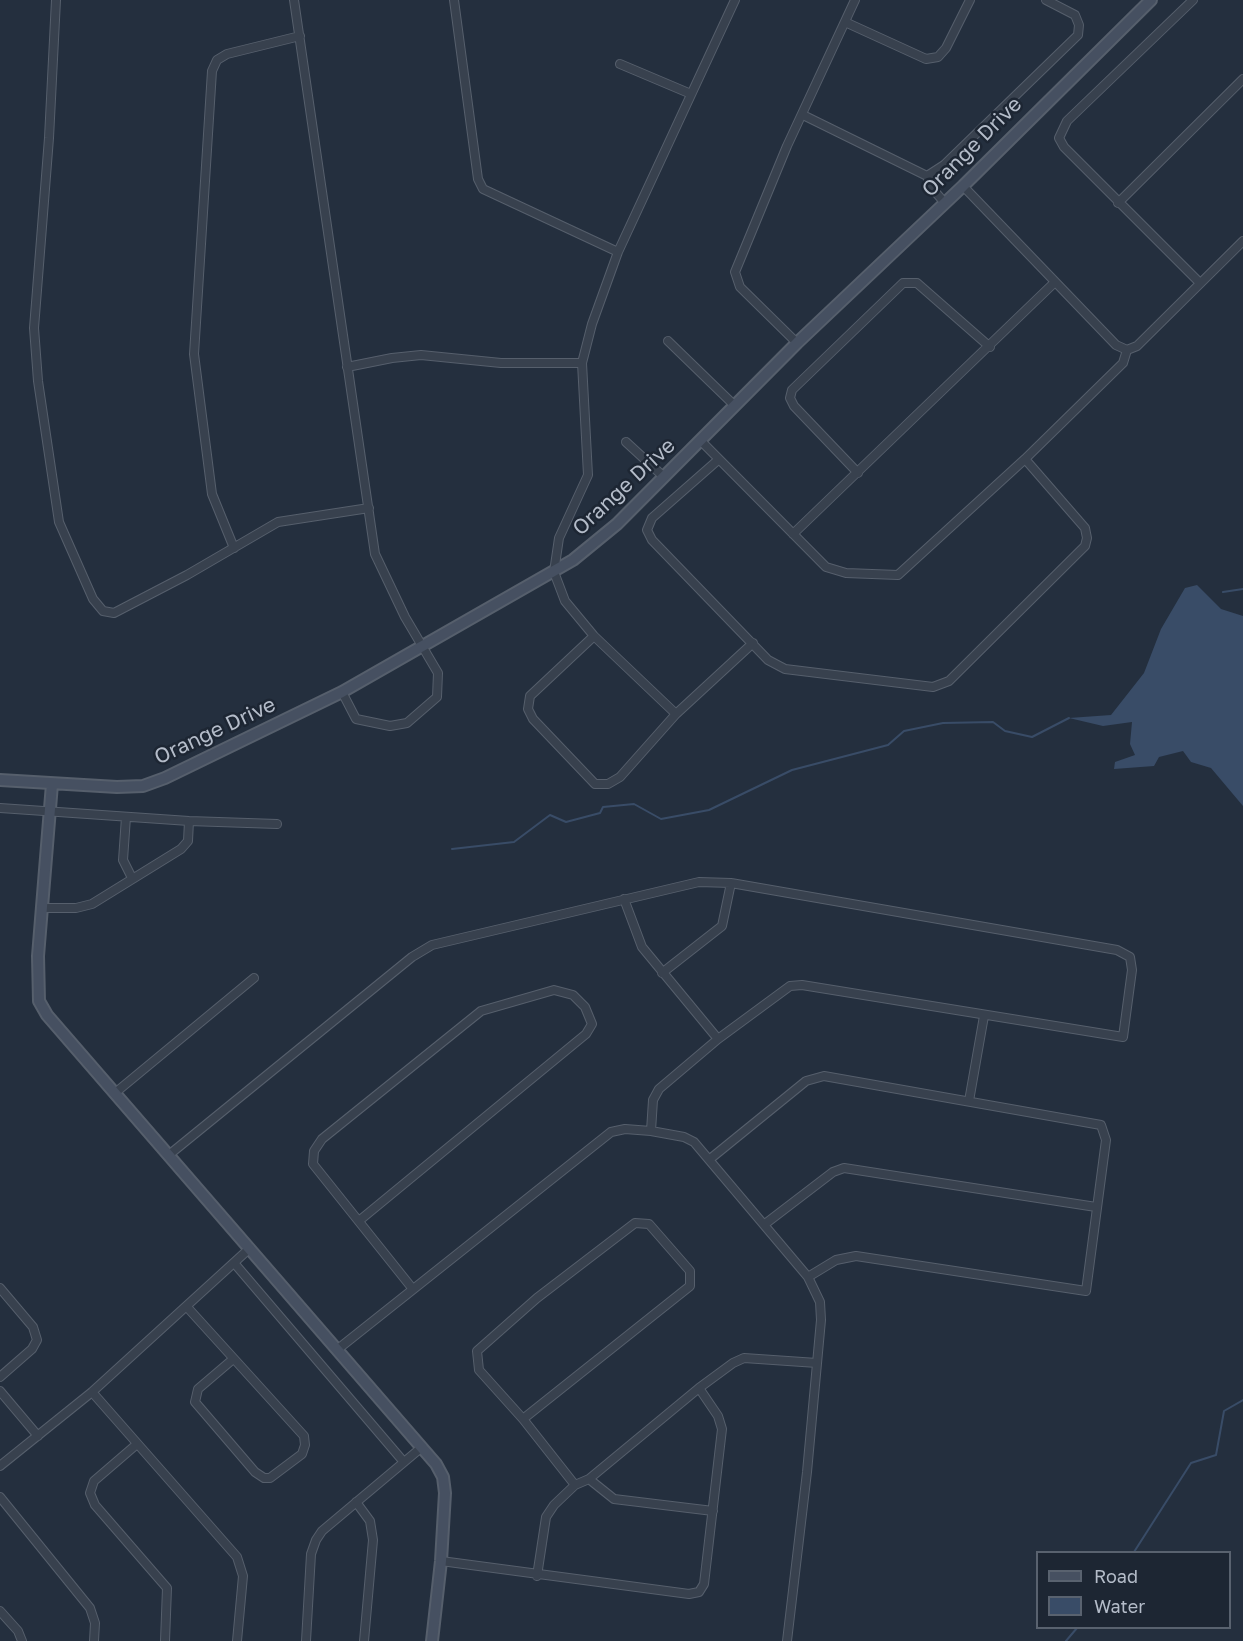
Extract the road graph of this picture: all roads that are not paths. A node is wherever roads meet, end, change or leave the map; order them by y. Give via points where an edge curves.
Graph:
1 (56, 0) edge
2 (294, 0) edge
3 (454, 0) edge
4 (735, 0) edge
5 (855, 0) edge
6 (970, 0) edge
7 (1046, 0) edge
8 (1151, 0) edge
9 (1193, 0) edge
10 (845, 22) junction
11 (300, 36) junction
12 (620, 64) dead end
13 (1243, 79) edge
14 (691, 94) junction
15 (803, 115) junction
16 (927, 176) junction
17 (963, 186) junction
18 (944, 202) junction
19 (1118, 204) junction
20 (1243, 241) edge
21 (618, 252) junction
22 (1055, 282) junction
23 (1200, 283) junction
24 (668, 341) dead end
25 (796, 343) junction
26 (990, 347) junction
27 (1126, 350) junction
28 (582, 363) junction
29 (347, 367) junction
30 (734, 405) junction
31 (701, 441) junction
32 (626, 442) dead end
33 (1026, 459) junction
34 (718, 460) junction
35 (858, 473) junction
36 (664, 477) junction
37 (369, 508) junction
38 (793, 534) junction
39 (234, 548) junction
40 (554, 572) junction
41 (594, 636) junction
42 (753, 643) junction
43 (423, 645) junction
44 (342, 692) junction
45 (676, 714) junction
46 (0, 780) edge
47 (52, 784) junction
48 (0, 808) edge
49 (50, 811) junction
50 (126, 817) junction
51 (189, 821) junction
52 (277, 824) dead end
53 (132, 878) junction
54 (731, 883) junction
55 (624, 899) junction
56 (41, 908) junction
57 (662, 973) junction
58 (254, 978) dead end
59 (984, 1016) junction
60 (718, 1039) junction
61 (115, 1093) junction
62 (969, 1101) junction
63 (651, 1131) junction
64 (170, 1154) junction
65 (710, 1159) junction
66 (1096, 1207) junction
67 (360, 1220) junction
68 (765, 1224) junction
69 (250, 1248) junction
70 (235, 1264) junction
71 (808, 1277) junction
72 (0, 1288) edge
73 (412, 1288) junction
74 (187, 1307) junction
75 (338, 1349) junction
76 (232, 1360) junction
77 (817, 1363) junction
78 (0, 1377) edge
79 (699, 1388) junction
80 (0, 1391) edge
81 (92, 1392) junction
82 (523, 1419) junction
83 (38, 1436) junction
84 (136, 1444) junction
85 (422, 1447) junction
86 (403, 1461) junction
87 (0, 1466) edge
88 (589, 1479) junction
89 (575, 1485) junction
90 (0, 1497) edge
91 (356, 1502) junction
92 (713, 1511) junction
93 (441, 1561) junction
94 (537, 1576) junction
95 (0, 1611) edge
96 (22, 1641) edge
97 (94, 1641) edge
98 (165, 1641) edge
99 (237, 1641) edge
100 (306, 1641) edge
101 (364, 1641) edge
102 (432, 1641) edge
103 (787, 1641) edge

1 - 39 street via 34,328 59,522 93,599 103,611 114,613
2 - 11 street
3 - 21 street via 478,179 483,189
4 - 14 street
5 - 10 street
6 - 10 street via 938,57 926,59
7 - 16 street via 1076,15 1078,35 944,165
8 - 17 street, Orange Drive
9 - 19 street via 1067,121 1059,138
10 - 15 street
11 - 29 street
11 - 39 street via 227,54 217,60 212,71 194,354 212,494
12 - 14 street
13 - 19 street
14 - 21 street
15 - 16 street
15 - 25 street via 735,272 740,287
16 - 18 street
17 - 18 street, Orange Drive
17 - 22 street
18 - 25 street, Orange Drive
19 - 23 street
20 - 23 street
21 - 28 street
22 - 26 street
22 - 27 street via 1116,345
23 - 27 street via 1137,346
24 - 30 street
25 - 30 street, Orange Drive
26 - 35 street
26 - 35 street via 917,283 903,283 792,390 790,398
27 - 33 street via 1123,363
28 - 29 street via 501,363 421,355
28 - 40 street via 589,466 584,486 559,538
29 - 37 street
30 - 31 street, Orange Drive
31 - 34 street
31 - 36 street, Orange Drive
32 - 36 street
33 - 38 street via 898,575 846,573 826,567
33 - 42 street via 1085,528 1087,538 1084,546 949,681 933,687 785,669 768,660
34 - 38 street
34 - 42 street via 652,518 647,530 652,540
35 - 38 street
36 - 40 street, Orange Drive via 602,538
37 - 39 street via 285,520
37 - 43 street via 375,554 382,572
40 - 41 street via 565,602
40 - 43 street, Orange Drive
41 - 45 street
41 - 45 street via 530,696 528,709 595,784 608,784 620,777
42 - 45 street
43 - 44 street, Orange Drive
43 - 44 street via 438,673 437,697 407,723 390,726 356,719
44 - 47 street, Orange Drive via 143,786
46 - 47 street, Orange Drive
47 - 49 street
48 - 49 street
49 - 50 street
49 - 56 street
50 - 51 street
50 - 53 street via 123,860
51 - 52 street
51 - 53 street via 188,841 181,849
53 - 56 street via 87,906
54 - 55 street via 699,882
54 - 57 street via 722,926
54 - 59 street via 1118,950 1130,957 1132,970 1123,1037
55 - 57 street via 640,943
55 - 64 street via 462,936 421,951
56 - 61 street via 39,1001
57 - 60 street
58 - 61 street
59 - 60 street via 795,985 778,993
59 - 62 street
60 - 63 street via 655,1094
61 - 64 street
62 - 65 street via 824,1076 806,1081
62 - 66 street via 1101,1125 1106,1140
63 - 65 street via 689,1139
63 - 73 street via 625,1129 605,1135
64 - 69 street
65 - 68 street
66 - 68 street via 844,1168
66 - 71 street via 1086,1291 856,1256 836,1260
67 - 67 street via 313,1164 314,1151 322,1139 481,1011 554,990 573,995 585,1007 592,1024 586,1034
67 - 73 street
68 - 71 street
69 - 70 street
69 - 75 street
70 - 74 street
70 - 86 street
71 - 77 street via 821,1310
72 - 78 street via 33,1327 37,1340
73 - 75 street
74 - 76 street
74 - 81 street
75 - 85 street
76 - 76 street via 304,1436 302,1454 270,1478 255,1472 195,1402 198,1389
77 - 79 street via 744,1358
77 - 103 street
79 - 88 street
79 - 92 street via 722,1429
80 - 83 street
81 - 83 street
81 - 84 street
82 - 82 street via 479,1370 477,1351 537,1298 635,1223 649,1224 690,1271 690,1286
82 - 89 street
83 - 87 street
84 - 98 street via 94,1480 90,1492 95,1505 166,1588
84 - 99 street via 237,1557 243,1575
85 - 86 street
85 - 93 street via 436,1464 445,1485
86 - 91 street
88 - 89 street
88 - 92 street via 609,1497 619,1500
89 - 94 street via 549,1511
90 - 97 street via 90,1608 95,1623
91 - 100 street via 322,1531 313,1547
91 - 101 street via 370,1521 373,1540
92 - 94 street via 704,1584 695,1594
93 - 94 street
93 - 102 street
95 - 96 street

